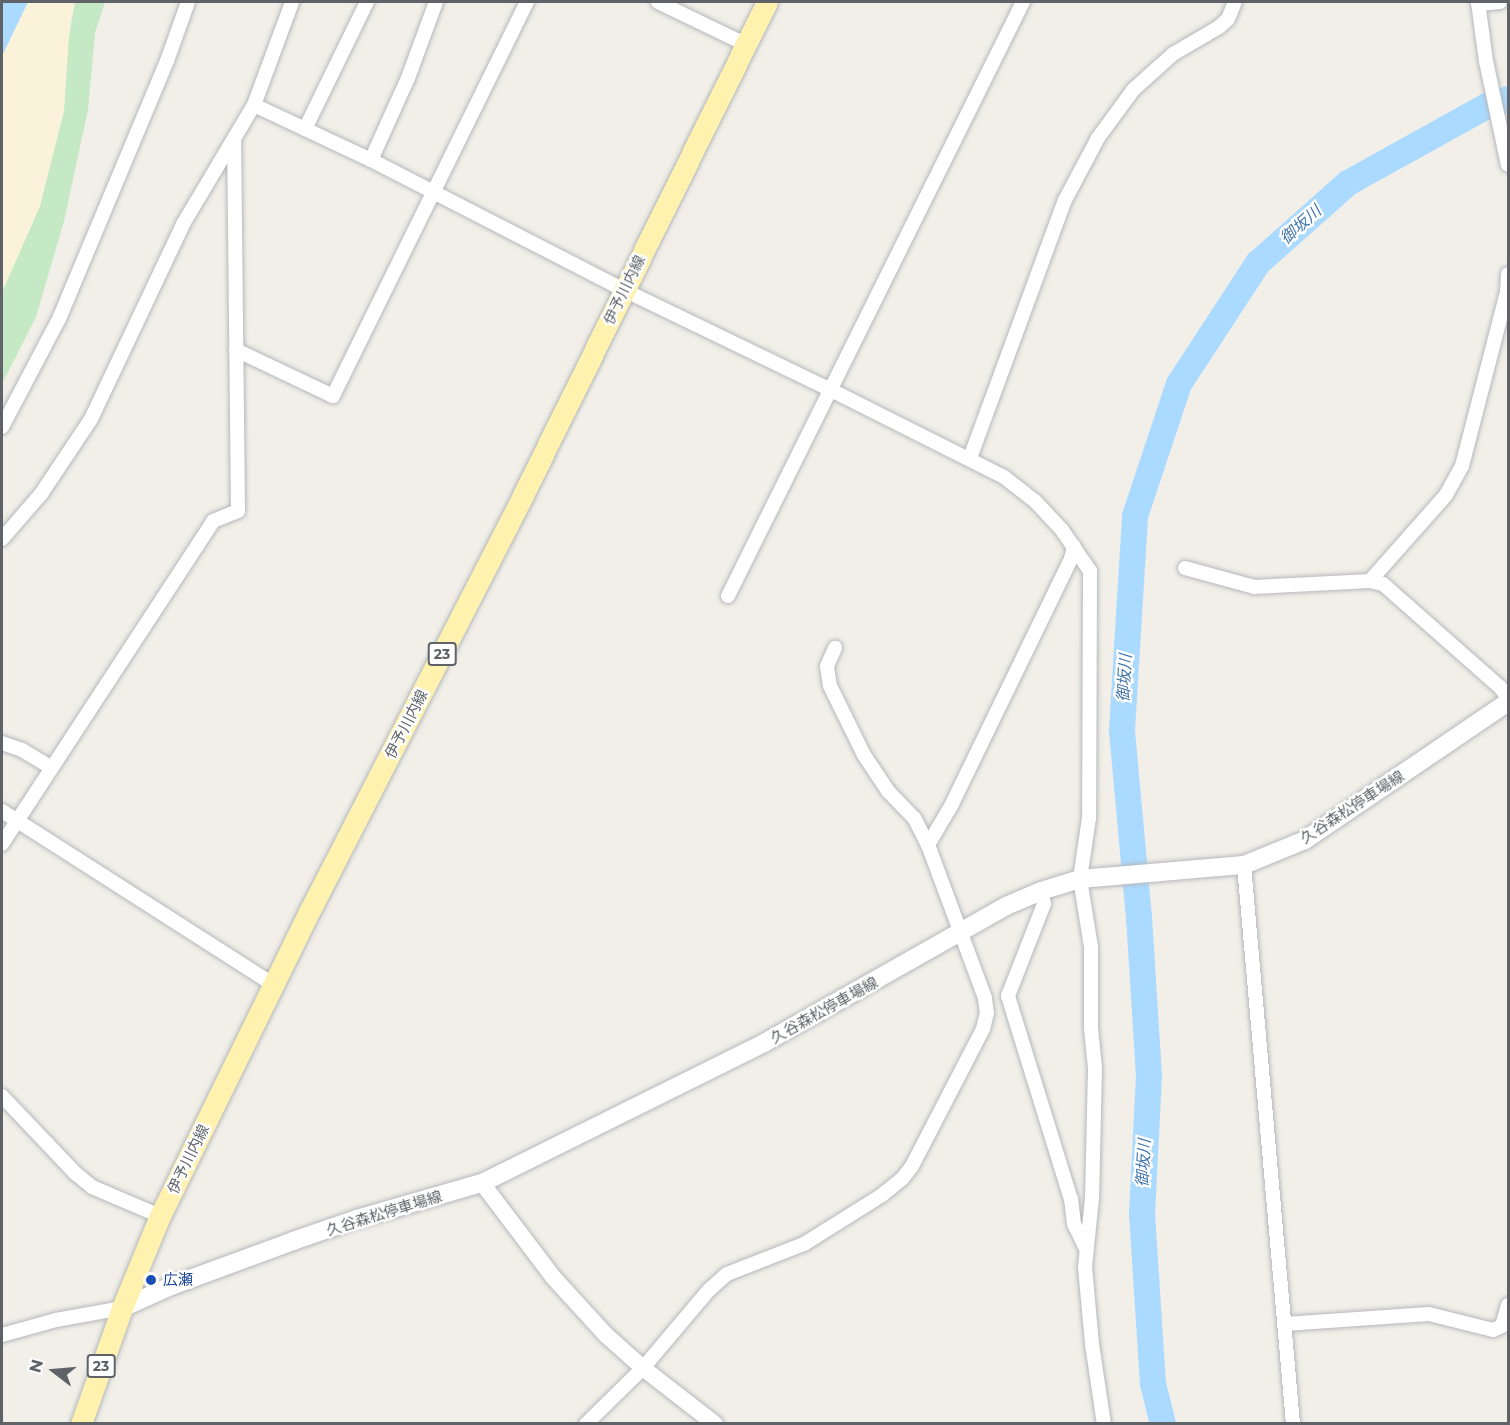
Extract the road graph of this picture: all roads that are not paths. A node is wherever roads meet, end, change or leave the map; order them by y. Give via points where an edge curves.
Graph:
1 (188, 2) edge
2 (292, 2) edge
3 (367, 2) edge
4 (436, 2) edge
5 (527, 2) edge
6 (658, 2) edge
7 (766, 2) edge
8 (1023, 2) edge
9 (1235, 2) edge
10 (1500, 2) edge
11 (1478, 3) edge
12 (745, 44) junction
13 (254, 105) junction
14 (305, 129) junction
15 (234, 142) junction
16 (371, 160) junction
17 (1509, 165) edge
18 (433, 192) junction
19 (1509, 274) edge
20 (624, 291) junction
21 (1508, 292) edge
22 (236, 350) junction
23 (830, 389) junction
24 (2, 427) edge
25 (970, 458) junction
26 (2, 539) edge
27 (1074, 546) junction
28 (1185, 568) dead end
29 (1370, 581) junction
30 (728, 596) dead end
31 (835, 648) dead end
32 (1509, 700) edge
33 (2, 743) edge
34 (50, 767) junction
35 (2, 811) edge
36 (17, 821) junction
37 (2, 844) edge
38 (928, 846) junction
39 (1244, 865) junction
40 (1085, 878) junction
41 (1041, 891) junction
42 (959, 933) junction
43 (273, 984) junction
44 (2, 1096) edge
45 (482, 1184) junction
46 (160, 1216) junction
47 (1086, 1249) junction
48 (1509, 1305) edge
49 (122, 1308) junction
50 (1285, 1324) junction
51 (2, 1335) edge
52 (643, 1368) junction
53 (81, 1424) edge
54 (586, 1424) edge
55 (715, 1424) edge
56 (1104, 1424) edge
57 (1293, 1424) edge

1 - 24 street via 59,319
2 - 13 street
3 - 14 street
4 - 16 street via 408,78
5 - 18 street
6 - 12 street
7 - 12 main road, 伊予川内線 / 23
8 - 23 street
9 - 25 street via 1228,19 1219,27 1173,54 1133,90 1098,138 1065,200
10 - 11 street
11 - 17 street via 1486,62
12 - 20 main road, 伊予川内線 / 23
13 - 14 street
13 - 15 street
14 - 16 street
15 - 22 street
15 - 26 street via 183,224 91,419 40,494
16 - 18 street
18 - 20 street
18 - 22 street via 333,396
19 - 21 street
20 - 23 street
20 - 43 main road, 伊予川内線 / 23
21 - 29 street via 1462,466 1446,495
22 - 34 street via 238,511 213,521
23 - 25 street
23 - 30 street
25 - 27 street via 1035,501
27 - 38 street via 962,784
27 - 40 street via 1090,570 1089,818
28 - 29 street via 1254,587
29 - 32 street via 1383,584 1500,687
31 - 38 street via 827,666 830,686 844,718 888,791 914,818
32 - 39 main road, 久谷森松停車場線 via 1305,840
33 - 34 street
34 - 36 street
35 - 36 street
36 - 37 street
36 - 43 street
38 - 42 street
39 - 40 main road, 久谷森松停車場線
39 - 50 street
40 - 41 main road, 久谷森松停車場線
40 - 47 street via 1095,1068 1092,1198
41 - 42 main road, 久谷森松停車場線
41 - 47 street via 1044,904 1008,996 1071,1199 1074,1224
42 - 45 main road, 久谷森松停車場線 via 764,1043
42 - 52 street via 985,998 987,1013 983,1029 903,1179 804,1244 727,1274
43 - 46 main road, 伊予川内線 / 23
44 - 46 street via 92,1187
45 - 49 main road, 久谷森松停車場線 via 293,1241
45 - 52 street via 553,1277 606,1335
46 - 49 main road, 伊予川内線 / 23
47 - 56 street via 1084,1267
48 - 50 street via 1502,1326 1492,1330 1429,1314
49 - 51 street via 46,1322
49 - 53 main road, 伊予川内線 / 23
50 - 57 street
52 - 54 street
52 - 55 street

